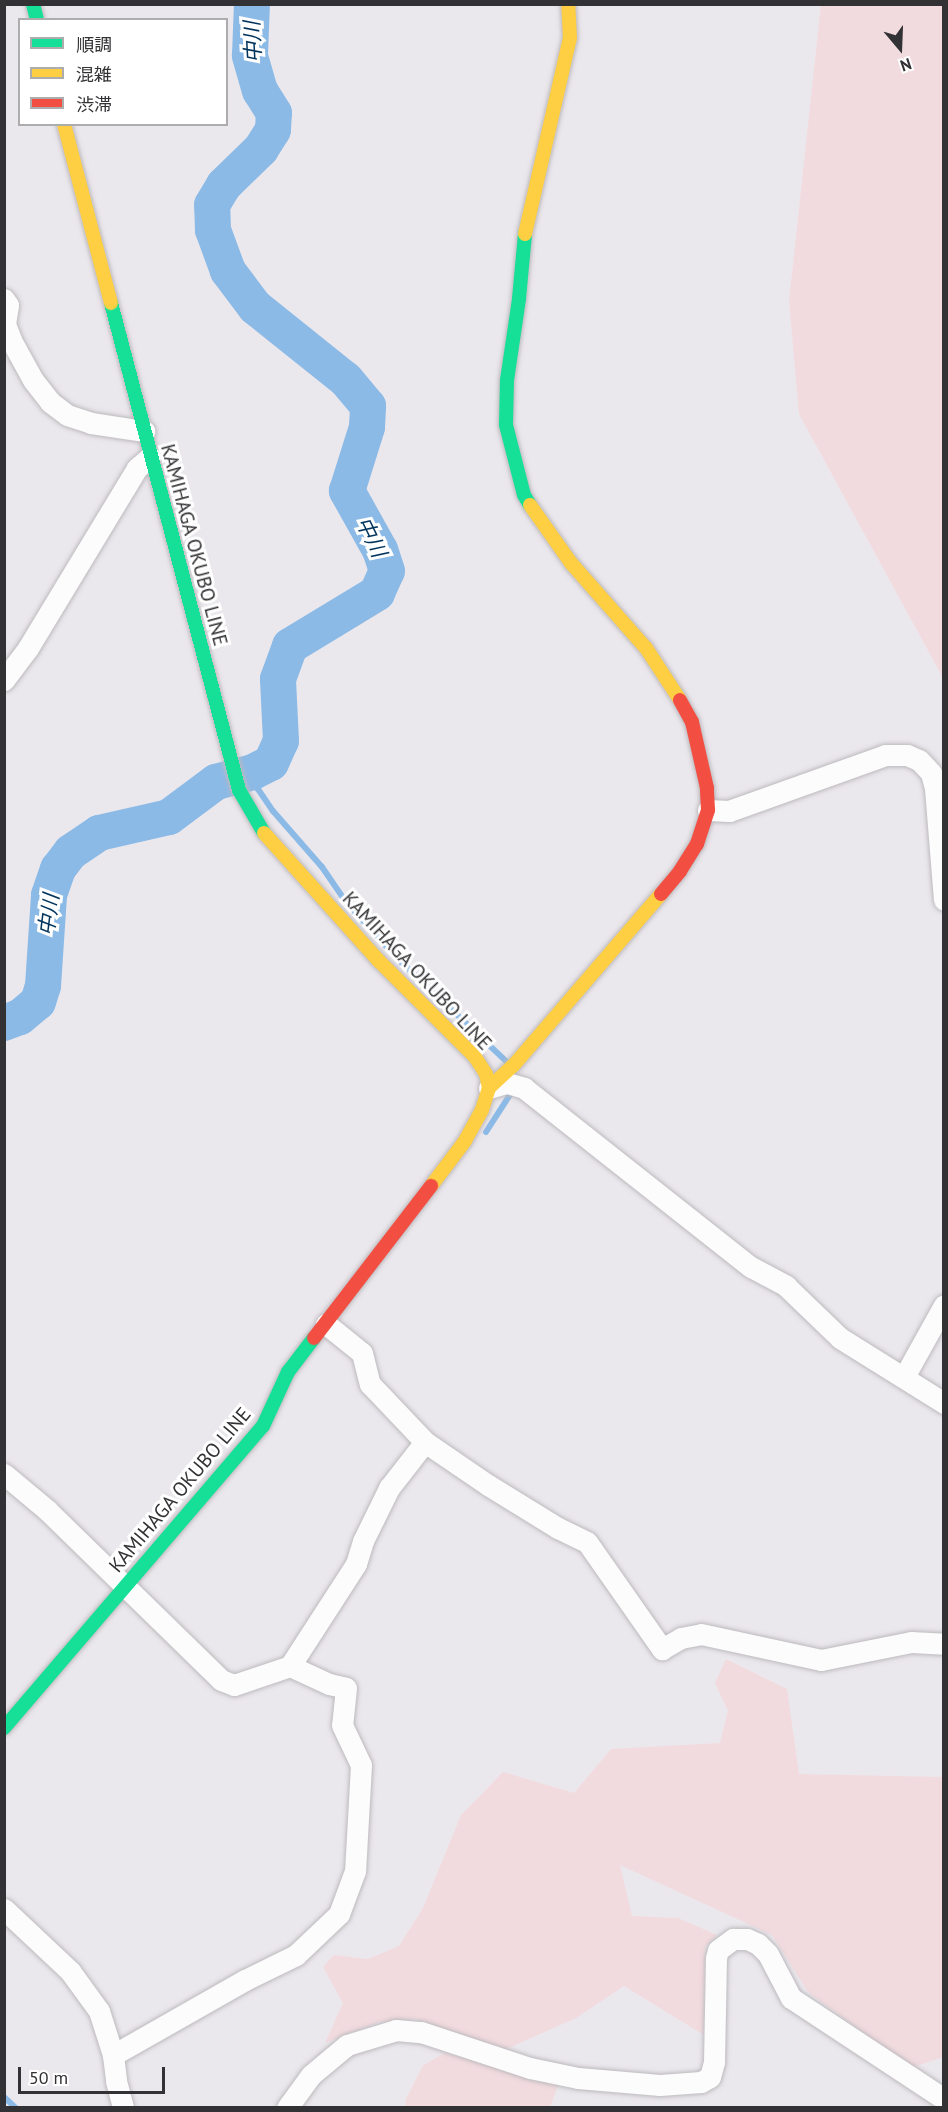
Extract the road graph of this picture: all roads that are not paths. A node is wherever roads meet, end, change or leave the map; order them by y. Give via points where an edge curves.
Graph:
1 (568, 4) edge
2 (65, 126) edge
3 (4, 298) edge
4 (144, 431) junction
5 (150, 456) junction
6 (4, 680) edge
7 (708, 810) junction
8 (944, 900) edge
9 (489, 1088) junction
10 (944, 1305) edge
11 (326, 1324) junction
12 (906, 1373) junction
13 (944, 1402) edge
14 (425, 1442) junction
15 (4, 1474) edge
16 (124, 1586) junction
17 (944, 1644) edge
18 (290, 1666) junction
19 (4, 1728) edge
20 (4, 1909) edge
21 (113, 2055) junction
22 (944, 2099) edge
23 (123, 2108) edge
24 (287, 2108) edge

1 - 7 main road via 570,38 524,237 507,380 506,425 524,495 538,520 646,648 692,722
2 - 4 main road, KAMIHAGA OKUBO LINE
3 - 4 street via 10,340 50,402 91,423
4 - 5 main road, KAMIHAGA OKUBO LINE
5 - 6 street via 137,468 28,648
5 - 9 main road, KAMIHAGA OKUBO LINE via 231,763 250,813 266,836 379,960 475,1057 486,1074
7 - 8 street via 729,811 885,755 907,754 920,760 931,773 935,788
7 - 9 main road via 697,844 680,871
9 - 11 main road, KAMIHAGA OKUBO LINE via 465,1141
9 - 12 street via 507,1083 524,1088 752,1267 786,1286 840,1338
10 - 12 street
11 - 14 street via 362,1353 370,1384
11 - 16 main road, KAMIHAGA OKUBO LINE via 288,1372 262,1426
12 - 13 street
14 - 17 street via 498,1491 587,1542 663,1649 681,1638 701,1634 821,1660 910,1642
14 - 18 street via 389,1488 356,1564
15 - 16 street
16 - 18 street via 221,1680 234,1685
16 - 19 main road, KAMIHAGA OKUBO LINE
18 - 21 street via 346,1688 342,1725 361,1765 355,1871 339,1914 296,1955
20 - 21 street via 70,1971 99,2011
21 - 23 street
22 - 24 street via 791,1998 768,1954 758,1944 733,1939 718,1950 716,1958 714,2062 710,2077 701,2082 660,2085 578,2078 530,2068 421,2032 396,2030 347,2045 311,2075

